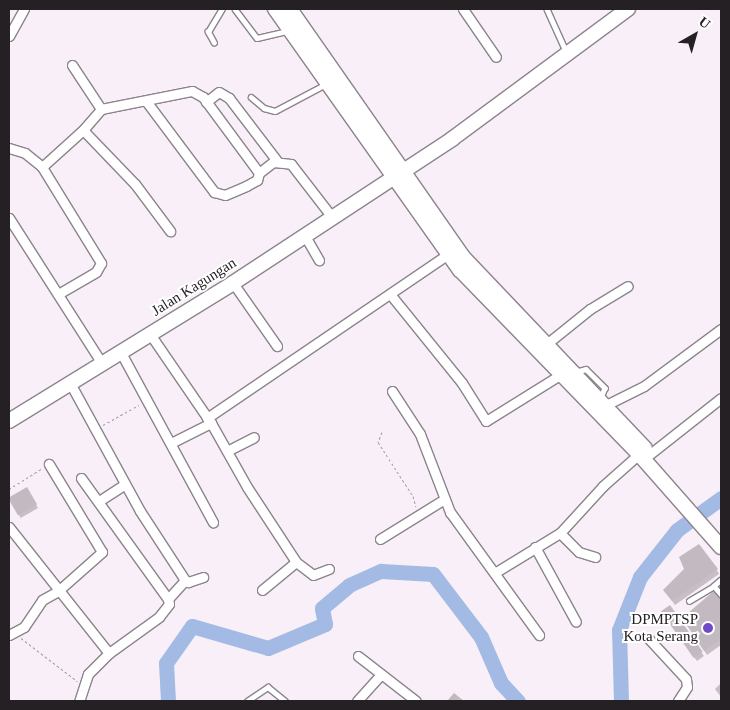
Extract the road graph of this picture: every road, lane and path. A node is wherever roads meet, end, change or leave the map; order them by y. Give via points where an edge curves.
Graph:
1 (24, 9) edge
2 (222, 9) edge
3 (235, 9) edge
4 (275, 9) edge
5 (290, 9) edge
6 (463, 9) edge
7 (547, 9) edge
8 (628, 9) edge
9 (294, 27) junction
10 (9, 36) edge
11 (214, 43) dead end
12 (568, 54) junction
13 (496, 57) dead end
14 (72, 65) dead end
15 (326, 84) junction
16 (251, 97) dead end
17 (146, 101) junction
18 (206, 102) junction
19 (101, 109) junction
20 (83, 130) junction
21 (9, 148) edge
22 (277, 161) junction
23 (42, 167) junction
24 (259, 173) junction
25 (398, 175) junction
26 (332, 217) junction
27 (10, 224) edge
28 (170, 231) dead end
29 (305, 236) junction
30 (448, 254) junction
31 (319, 260) dead end
32 (233, 283) junction
33 (628, 286) dead end
34 (58, 294) junction
35 (390, 294) junction
36 (721, 329) edge
37 (150, 334) junction
38 (277, 346) dead end
39 (542, 348) junction
40 (120, 351) junction
41 (101, 362) junction
42 (567, 374) junction
43 (70, 383) junction
44 (392, 391) dead end
45 (721, 398) edge
46 (146, 401) junction
47 (603, 402) junction
48 (209, 420) junction
49 (9, 421) edge
50 (96, 429) junction
51 (382, 432) dead end
52 (254, 437) dead end
53 (171, 443) junction
54 (227, 451) junction
55 (645, 454) junction
56 (49, 464) joint
57 (81, 478) dead end
58 (125, 484) junction
59 (9, 489) edge
60 (443, 500) junction
61 (99, 501) junction
62 (418, 515) junction
63 (213, 522) dead end
64 (9, 527) edge
65 (560, 533) junction
66 (716, 535) edge
67 (380, 539) dead end
68 (535, 546) junction
69 (721, 547) edge
70 (595, 557) dead end
71 (296, 562) junction
72 (328, 570) dead end
73 (496, 572) junction
74 (204, 577) dead end
75 (185, 580) junction
76 (721, 580) edge
77 (714, 586) junction
78 (262, 590) dead end
79 (58, 591) junction
80 (721, 594) edge
81 (168, 599) junction
82 (689, 602) dead end
83 (576, 622) dead end
84 (12, 634) edge
85 (539, 635) dead end
86 (649, 638) dead end
87 (109, 653) junction
88 (358, 656) dead end
89 (381, 674) junction
90 (83, 684) junction
91 (79, 701) edge
92 (247, 701) edge
93 (285, 701) edge
94 (357, 701) edge
95 (416, 701) edge
96 (678, 701) edge

1 - 10 street
2 - 11 lane via 208,32
3 - 9 lane via 257,38
4 - 9 main road
5 - 9 main road
6 - 13 street
7 - 12 lane
8 - 12 main road, Jalan Kagungan
9 - 15 main road
9 - 25 main road
12 - 25 main road, Jalan Kagungan
14 - 19 street
15 - 16 lane via 275,111 264,108
15 - 25 main road
17 - 18 street via 192,91
17 - 19 street
17 - 24 street via 214,192 225,195 257,180
18 - 22 street via 219,92 229,98
18 - 24 street
19 - 20 street
20 - 23 street
20 - 28 street via 135,184
21 - 23 street via 25,153
22 - 24 street
22 - 26 street via 290,164
23 - 34 street via 101,263 96,272
25 - 26 main road, Jalan Kagungan
25 - 30 main road
25 - 39 main road via 462,256
26 - 29 main road, Jalan Kagungan
27 - 34 street
29 - 31 street
29 - 32 main road, Jalan Kagungan
30 - 35 street
30 - 39 main road
32 - 37 main road, Jalan Kagungan
32 - 38 street
33 - 39 street via 590,309
34 - 41 street
35 - 42 street via 462,383 486,421
35 - 48 street
36 - 47 street via 664,373
37 - 40 main road, Jalan Kagungan
37 - 48 street
39 - 42 main road
40 - 41 main road, Jalan Kagungan
40 - 46 street
41 - 43 main road, Jalan Kagungan
42 - 47 main road
42 - 55 main road
43 - 49 main road, Jalan Kagungan
43 - 50 street
44 - 60 street via 420,434
45 - 55 street
46 - 50 path
46 - 53 street
47 - 55 main road
48 - 53 street
48 - 54 street
50 - 58 street
51 - 62 path via 378,442 413,496
52 - 54 street
53 - 63 street
54 - 71 street
55 - 65 street via 603,486
55 - 66 main road
56 - 59 path
56 - 79 street via 102,552
57 - 61 street
58 - 61 street
58 - 75 street
60 - 62 street
60 - 73 street via 461,529
61 - 81 street
62 - 67 street
64 - 79 street
65 - 68 street
65 - 70 street via 579,552
66 - 69 main road
68 - 73 street
68 - 83 street
71 - 72 street via 312,575
71 - 78 street
73 - 85 street
74 - 75 street
75 - 81 street
76 - 77 lane
77 - 80 lane
77 - 82 lane
79 - 84 street via 42,600 31,620
79 - 87 street
81 - 87 street via 169,604 159,617
84 - 90 path
86 - 96 street via 686,679 687,687
87 - 90 street via 92,667
88 - 89 street
89 - 94 street
89 - 95 street
90 - 91 street
92 - 93 lane via 268,687

